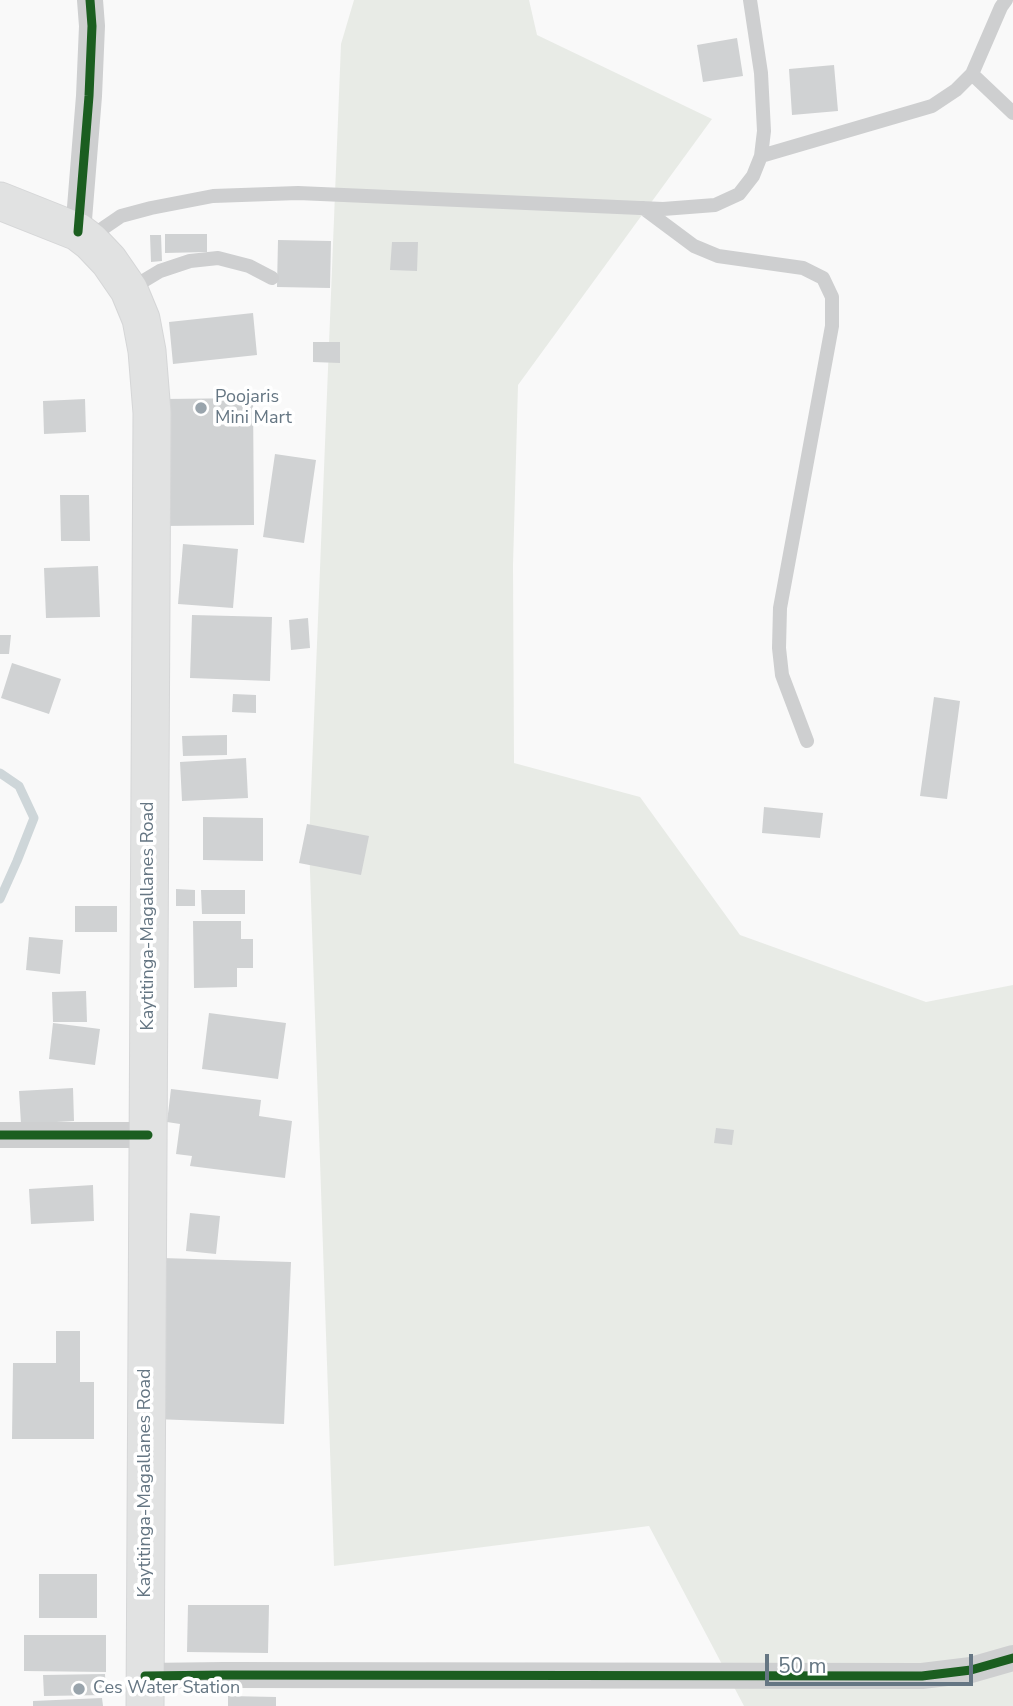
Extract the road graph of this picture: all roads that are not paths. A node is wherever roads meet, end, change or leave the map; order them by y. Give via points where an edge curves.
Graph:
1 (90, 0) edge
2 (750, 0) edge
3 (1006, 0) edge
4 (972, 74) junction
5 (1013, 113) edge
6 (761, 156) junction
7 (0, 201) edge
8 (643, 208) junction
9 (85, 237) junction
10 (272, 278) dead end
11 (129, 290) junction
12 (807, 741) dead end
13 (0, 1135) edge
14 (148, 1135) junction
15 (1013, 1658) edge
16 (145, 1691) edge

1 - 9 street
2 - 6 lane via 761,73
3 - 4 lane
4 - 5 lane
4 - 6 lane via 932,106
6 - 8 lane via 739,194 715,205
7 - 9 main road, Kaytitinga-Magallanes Road
8 - 9 lane via 298,193 214,196 121,216
8 - 12 lane via 694,246 718,256 803,268 822,278 832,297 832,326 780,608 782,675
9 - 11 main road, Kaytitinga-Magallanes Road
10 - 11 lane via 218,258 160,271
11 - 14 main road, Kaytitinga-Magallanes Road via 141,319 152,413
13 - 14 street
14 - 16 main road, Kaytitinga-Magallanes Road
15 - 16 street via 971,1670 922,1676 224,1675

